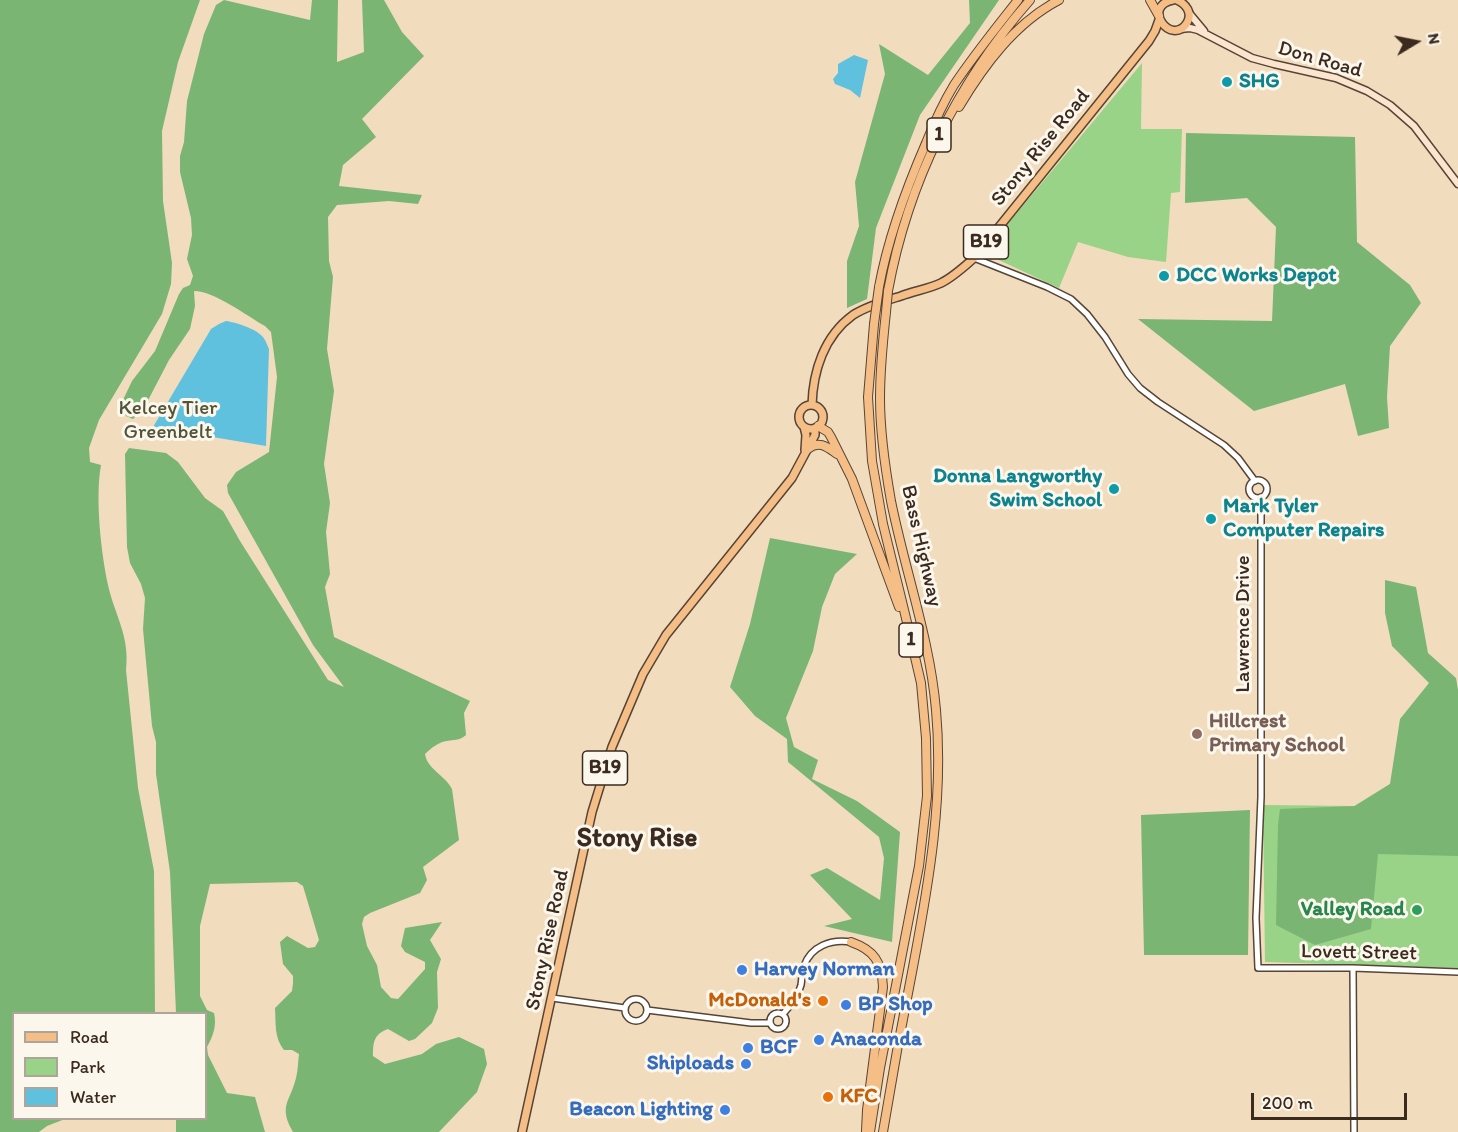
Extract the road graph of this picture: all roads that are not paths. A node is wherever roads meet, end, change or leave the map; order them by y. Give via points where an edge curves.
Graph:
1 (1018, 0) edge
2 (1030, 0) edge
3 (1059, 0) edge
4 (1150, 0) edge
5 (1170, 0) edge
6 (1177, 0) edge
7 (1188, 7) edge
8 (1159, 18) junction
9 (1169, 29) junction
10 (1179, 29) junction
11 (1210, 36) junction
12 (1149, 41) junction
13 (938, 137) junction
14 (1458, 184) edge
15 (974, 258) junction
16 (812, 405) junction
17 (804, 427) junction
18 (817, 427) junction
19 (806, 452) junction
20 (840, 457) junction
21 (1255, 481) junction
22 (1261, 497) junction
23 (917, 663) junction
24 (851, 942) joint
25 (1258, 968) joint
26 (1353, 968) junction
27 (1458, 972) edge
28 (552, 998) junction
29 (625, 1008) junction
30 (647, 1010) junction
31 (783, 1014) junction
32 (770, 1023) junction
33 (522, 1132) edge
34 (868, 1132) edge
35 (883, 1132) edge
36 (1354, 1132) edge

1 - 23 highway, Bass Highway / 1, bridge via 980,48 937,117 905,194 879,287 868,397 869,433 883,524
2 - 13 highway, Bass Highway / 1 via 989,51
3 - 13 highway via 1037,13 1005,42
4 - 8 highway
5 - 8 main road, B19 via 1162,4
6 - 7 main road
7 - 10 main road via 1186,23
7 - 11 main road, Don Road
8 - 9 main road
8 - 12 main road, Stony Rise Road / B19
9 - 10 main road
9 - 12 main road, Stony Rise Road / B19
10 - 11 main road, Don Road via 1198,30
11 - 14 main road, Don Road via 1252,58 1336,78 1367,91 1414,126
12 - 15 main road, Stony Rise Road / B19
13 - 35 highway, Bass Highway / 1, bridge via 917,184 896,253 888,291 880,398 884,455 897,531 932,675 938,777 928,886
15 - 16 main road, Stony Rise Road / B19 via 939,284 867,308 839,328 821,356
15 - 21 street via 1071,299 1105,337 1140,388 1224,445
16 - 17 main road, B19 via 800,413
16 - 18 main road, B19 via 822,414
17 - 18 main road
17 - 19 main road, B19
18 - 19 main road, Stony Rise Road / B19
18 - 20 highway via 829,434
19 - 20 highway via 822,444
19 - 28 main road, Stony Rise Road / B19 via 792,478 666,635 643,674 612,747 592,812
20 - 23 highway via 852,479
21 - 22 street via 1251,492
21 - 22 street via 1261,480 1267,486
22 - 25 street, Lawrence Drive
23 - 34 highway, Bass Highway / 1 via 926,738 924,833
24 - 31 street via 829,943 809,956 797,994
24 - 34 highway via 862,945 878,962 884,987 867,1110
25 - 26 street, Lovett Street
26 - 27 street, Lovett Street
26 - 36 street
28 - 29 street
28 - 33 main road, Stony Rise Road / B19
29 - 30 street via 628,1002 639,999
29 - 30 street via 628,1018 635,1021 642,1019
30 - 32 street
31 - 32 street via 772,1015
31 - 32 street via 787,1020 783,1028 776,1029

